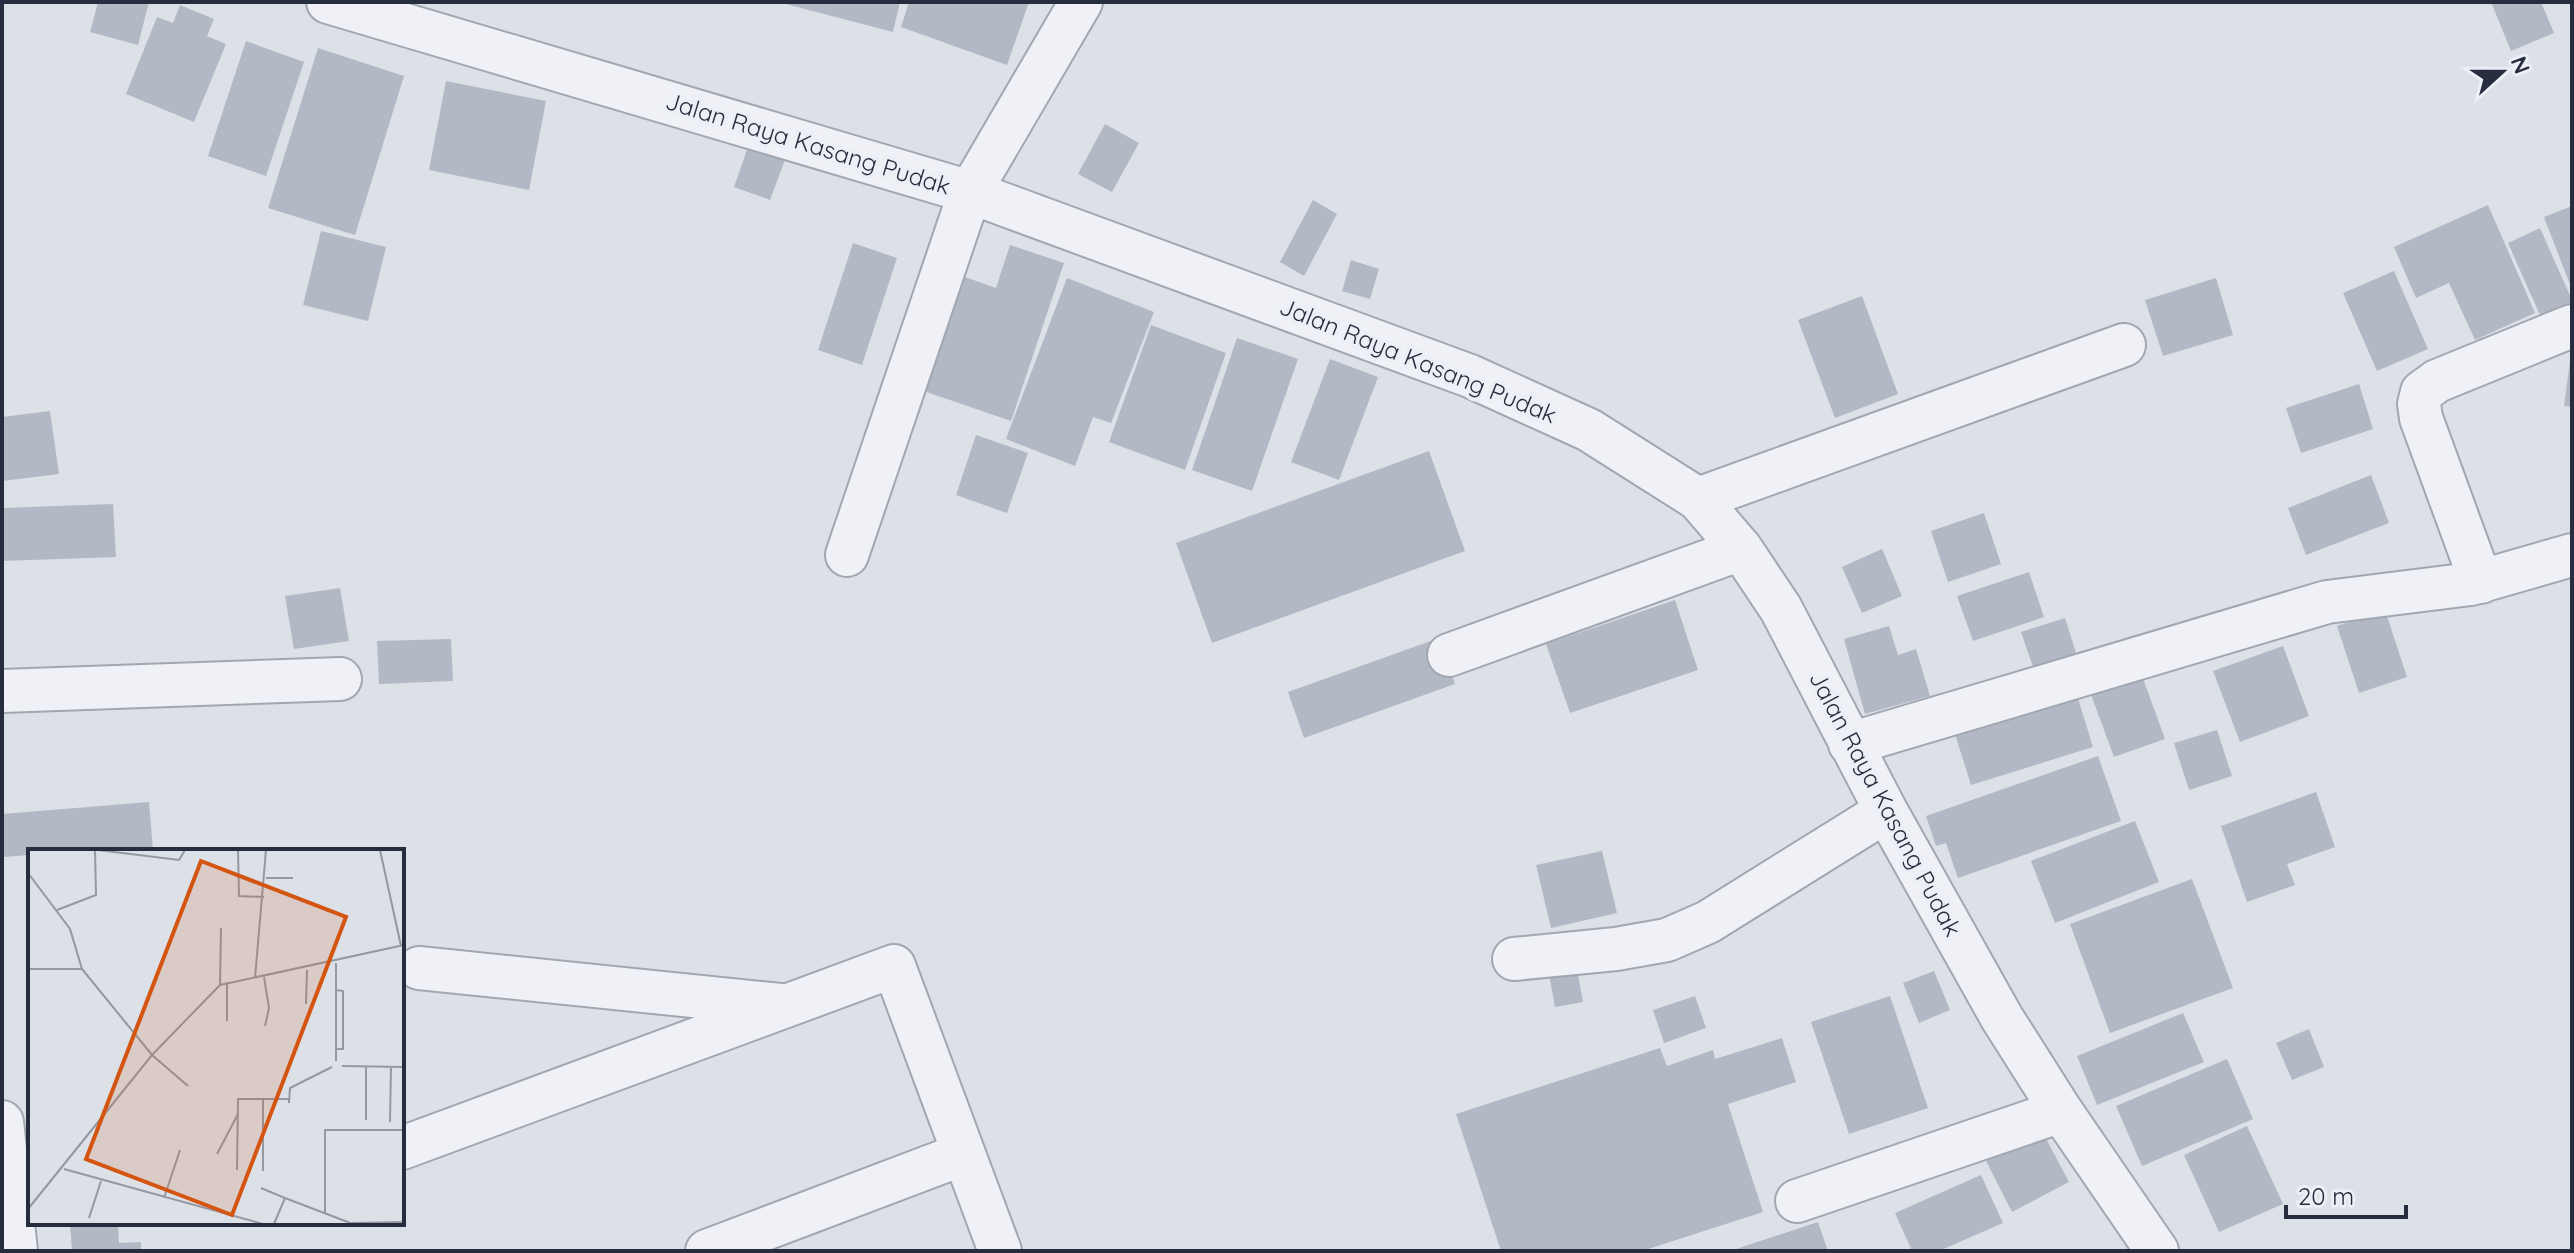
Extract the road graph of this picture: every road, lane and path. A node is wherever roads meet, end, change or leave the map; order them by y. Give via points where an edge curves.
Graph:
1 (328, 2) edge
2 (1081, 2) edge
3 (970, 192) junction
4 (2572, 326) edge
5 (2124, 345) dead end
6 (1698, 499) junction
7 (1741, 549) junction
8 (847, 555) dead end
9 (2572, 555) edge
10 (2481, 582) junction
11 (1449, 655) dead end
12 (340, 679) dead end
13 (2, 691) edge
14 (1850, 744) junction
15 (1886, 811) junction
16 (1514, 959) dead end
17 (419, 968) dead end
18 (789, 1006) junction
19 (2061, 1111) junction
20 (2, 1122) edge
21 (404, 1147) edge
22 (963, 1154) junction
23 (1797, 1201) dead end
24 (16, 1251) edge
25 (707, 1251) edge
26 (1000, 1251) edge
27 (2157, 1251) edge

1 - 3 street, Jalan Raya Kasang Pudak
2 - 3 street
3 - 6 street, Jalan Raya Kasang Pudak via 1470,376 1589,430
3 - 8 street
4 - 10 street via 2437,381 2422,392 2421,418
5 - 6 street
6 - 7 street, Jalan Raya Kasang Pudak
7 - 11 street
7 - 14 street, Jalan Raya Kasang Pudak via 1781,609
9 - 10 street
10 - 14 street via 2327,602
12 - 13 street
14 - 15 street, Jalan Raya Kasang Pudak
15 - 16 street via 1708,922 1667,940
15 - 19 street, Jalan Raya Kasang Pudak via 2002,1018
17 - 18 street
18 - 21 street
18 - 22 street via 894,966
19 - 23 street
19 - 27 street, Jalan Raya Kasang Pudak
20 - 24 street
22 - 25 street
22 - 26 street

